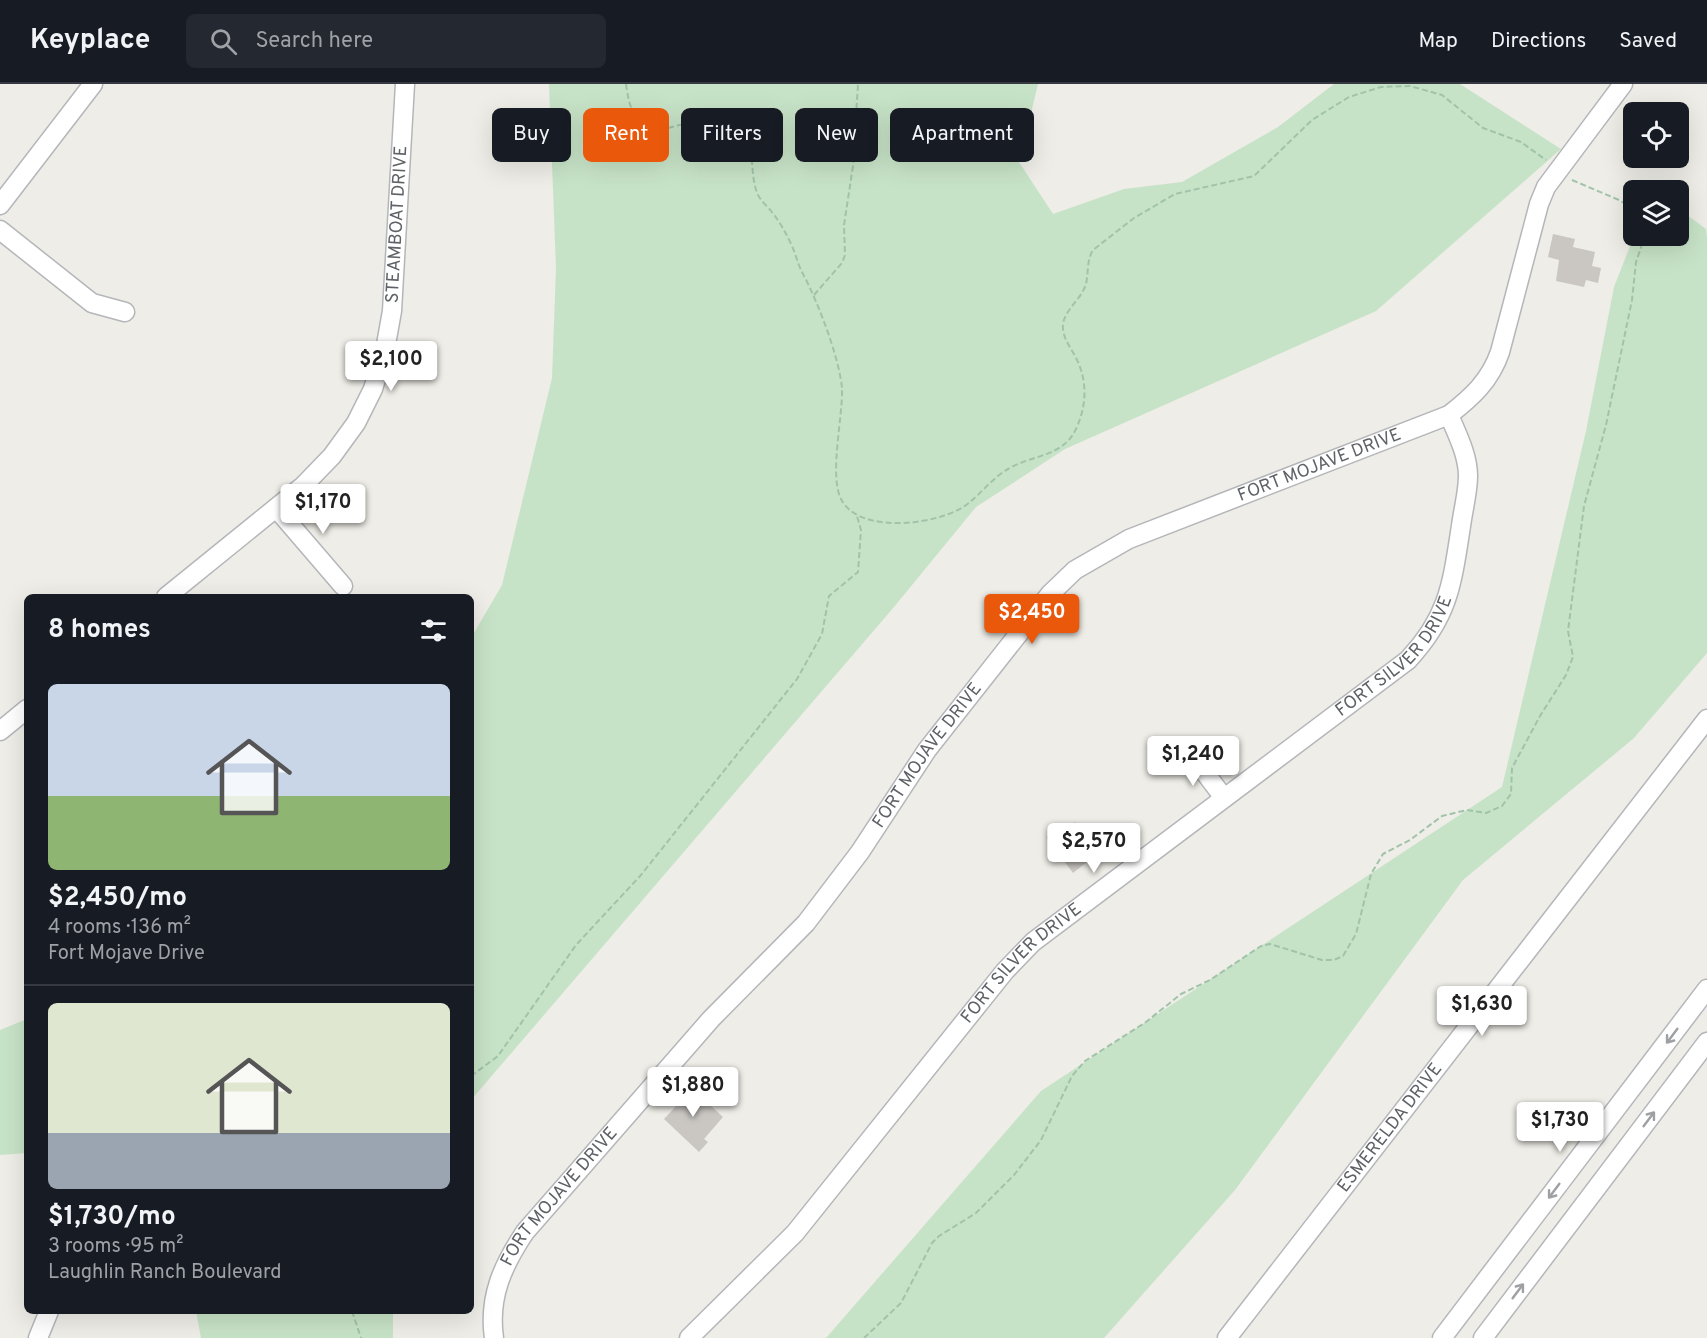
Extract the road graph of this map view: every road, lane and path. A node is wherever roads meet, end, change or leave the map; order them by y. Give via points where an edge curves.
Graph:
1 (93, 84) edge
2 (405, 84) edge
3 (626, 84) edge
4 (858, 84) edge
5 (1623, 84) edge
6 (1490, 131) dead end
7 (0, 204) edge
8 (0, 230) edge
9 (1642, 246) edge
10 (814, 296) junction
11 (125, 312) dead end
12 (1449, 415) junction
13 (276, 508) junction
14 (857, 516) junction
15 (343, 586) dead end
16 (170, 594) edge
17 (24, 711) edge
18 (1707, 719) edge
19 (0, 731) edge
20 (1191, 754) dead end
21 (1224, 798) junction
22 (1707, 989) edge
23 (1707, 1042) edge
24 (474, 1074) edge
25 (48, 1314) edge
26 (353, 1314) edge
27 (38, 1338) edge
28 (361, 1338) edge
29 (494, 1338) edge
30 (689, 1338) edge
31 (864, 1338) edge
32 (1227, 1338) edge
33 (1443, 1338) edge
34 (1483, 1338) edge

1 - 7 street
2 - 13 street, STEAMBOAT DRIVE via 392,311 385,350 373,389 356,423 332,456
3 - 10 path via 632,114 644,126 666,129 721,120 744,133 759,198 782,226
4 - 10 path via 853,166 844,225 845,255
5 - 12 street, FORT MOJAVE DRIVE via 1546,187 1494,370 1477,393
6 - 14 path via 1442,95 1410,86 1381,87 1349,97 1312,120 1254,176 1193,188 1155,205 1093,250 1085,289 1064,320 1066,339 1080,366 1085,391 1080,420 1069,440 1048,454 1004,470 966,506 938,520 881,522
8 - 11 street via 92,303
9 - 31 path via 1606,425 1584,506 1568,631 1573,657 1512,768 1511,794 1502,806 1486,813 1467,810 1442,816 1383,854 1371,874 1356,934 1343,956 1322,960 1270,944 1261,946 1181,994 1146,1022 1084,1061 1028,1157 976,1213 932,1243 902,1304
10 - 14 path via 840,378 839,492
12 - 21 street, FORT SILVER DRIVE via 1468,476 1452,586 1428,638 1408,660
12 - 29 street, FORT MOJAVE DRIVE via 1130,539 1075,570 1050,594 927,750 860,852 806,923 711,1019 525,1232 505,1262 497,1289
13 - 15 street
13 - 16 street, STEAMBOAT DRIVE
14 - 24 path via 861,530 858,572 829,596 822,634 797,680 641,874 576,945 498,1056
17 - 19 street
18 - 32 street, ESMERELDA DRIVE
20 - 21 street
21 - 30 street, FORT SILVER DRIVE via 1034,942 1005,971 795,1233
22 -> 33 street
34 -> 23 street
25 - 27 street
26 - 28 path

